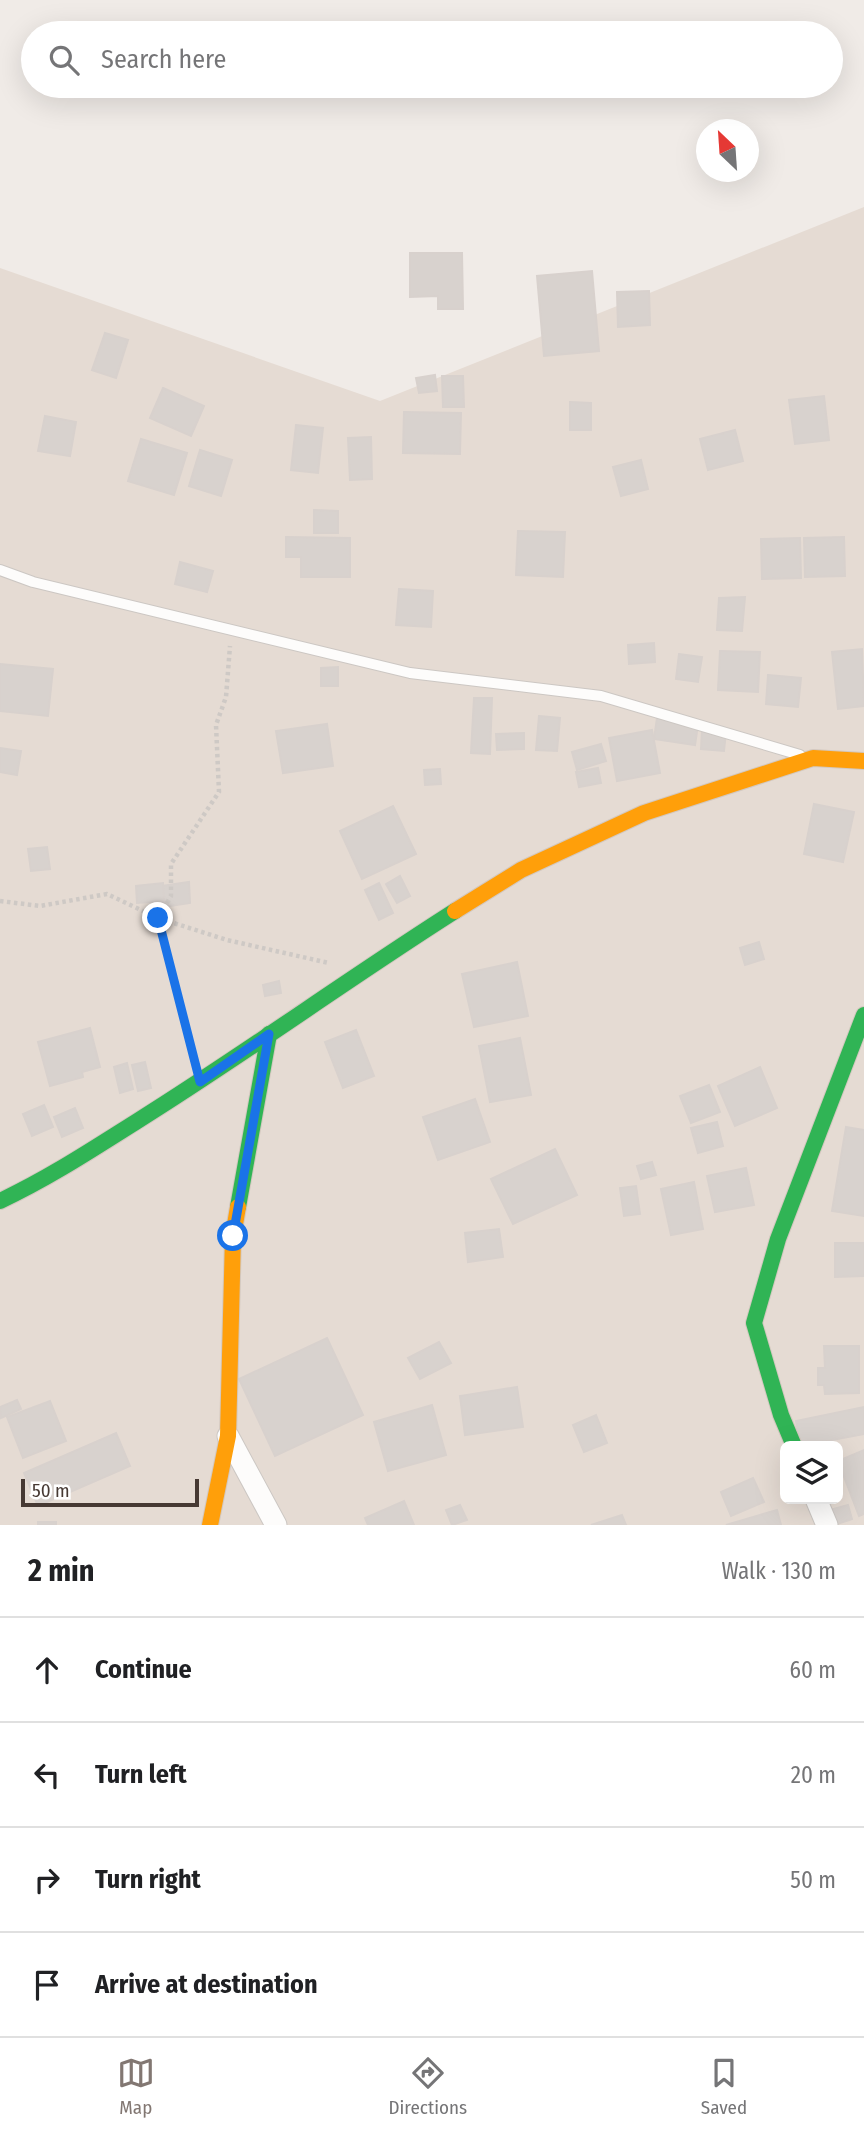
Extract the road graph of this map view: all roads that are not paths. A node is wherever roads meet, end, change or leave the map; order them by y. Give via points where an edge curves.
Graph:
1 (0, 570) edge
2 (813, 758) junction
3 (864, 761) edge
4 (864, 1015) edge
5 (269, 1034) junction
6 (0, 1201) edge
7 (228, 1436) junction
8 (792, 1441) edge
9 (818, 1504) edge
10 (210, 1525) edge
11 (276, 1525) edge
12 (827, 1525) edge

1 - 2 lane via 33,582 410,673 601,696
2 - 3 street
2 - 5 street via 644,813 521,870
4 - 8 street via 778,1239 754,1323
5 - 6 street via 41,1181
5 - 7 street via 233,1236
7 - 10 street
7 - 11 street
9 - 12 street

